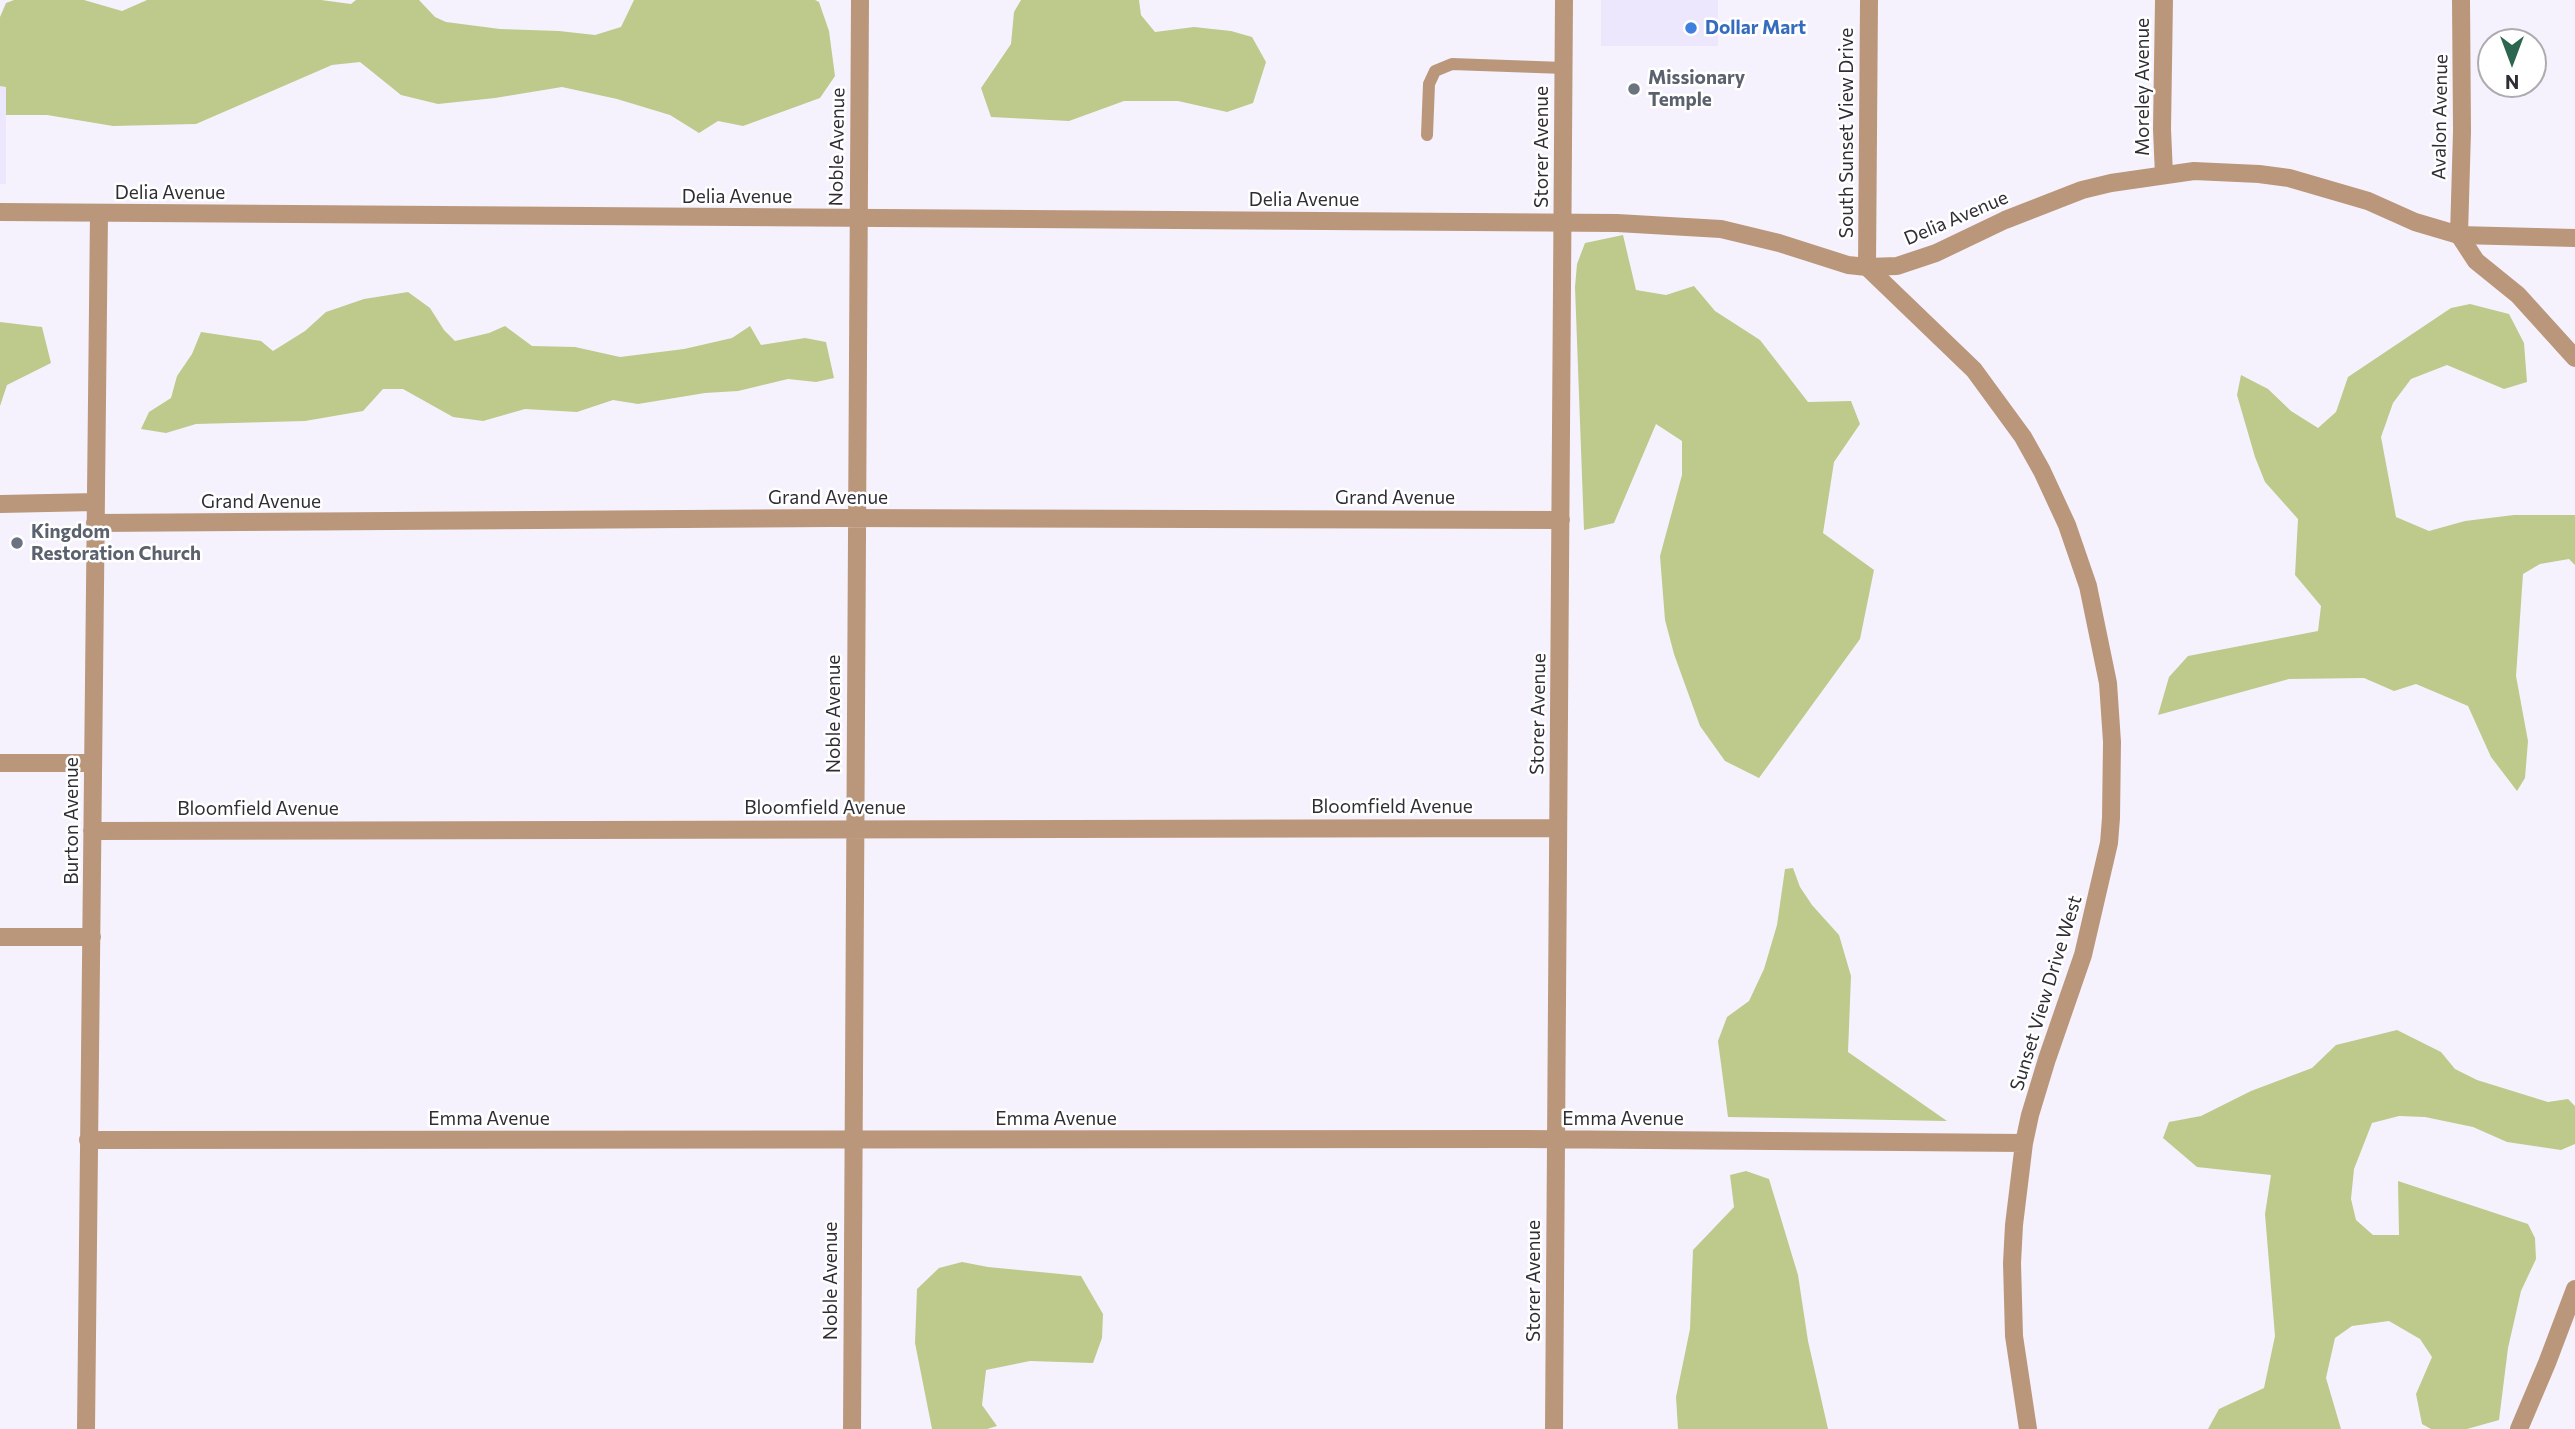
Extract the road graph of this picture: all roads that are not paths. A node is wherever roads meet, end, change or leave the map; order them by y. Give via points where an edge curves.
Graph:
1 (860, 0) edge
2 (1564, 0) edge
3 (1869, 0) edge
4 (2164, 0) edge
5 (2461, 0) edge
6 (1564, 68) junction
7 (1427, 135) dead end
8 (2164, 175) junction
9 (0, 212) edge
10 (99, 213) junction
11 (857, 219) junction
12 (1563, 223) junction
13 (2459, 235) junction
14 (2575, 238) edge
15 (1867, 267) junction
16 (2575, 358) edge
17 (96, 502) junction
18 (0, 504) edge
19 (856, 518) junction
20 (1561, 520) junction
21 (95, 523) junction
22 (0, 762) edge
23 (93, 762) junction
24 (1558, 828) junction
25 (855, 830) junction
26 (92, 831) junction
27 (0, 937) edge
28 (92, 937) junction
29 (88, 1140) junction
30 (852, 1140) junction
31 (1556, 1140) junction
32 (2024, 1143) junction
33 (2575, 1289) edge
34 (86, 1429) edge
35 (852, 1429) edge
36 (1554, 1429) edge
37 (2028, 1429) edge
38 (2519, 1429) edge

1 - 11 street, Noble Avenue
2 - 6 street, Storer Avenue
3 - 15 street, South Sunset View Drive
4 - 8 street, Moreley Avenue
5 - 13 street, Avalon Avenue
6 - 7 lane via 1452,64 1435,71 1429,84
6 - 12 street, Storer Avenue
8 - 13 street, Delia Avenue via 2194,171 2289,178
8 - 15 street, Delia Avenue via 2082,190 1936,253 1897,266
9 - 10 street, Delia Avenue
10 - 11 street, Delia Avenue
10 - 17 street, Burton Avenue
11 - 12 street, Delia Avenue
11 - 19 street, Noble Avenue
12 - 15 street, Delia Avenue via 1721,229
12 - 20 street, Storer Avenue
13 - 14 street, Delia Avenue
13 - 16 street via 2476,261 2518,295
15 - 32 street, Sunset View Drive West via 1974,370 2023,437 2067,525 2103,651 2112,742 2109,843 2083,955
17 - 18 street
17 - 21 street, Burton Avenue
19 - 20 street, Grand Avenue
19 - 21 street, Grand Avenue
19 - 25 street, Noble Avenue
20 - 24 street, Storer Avenue
21 - 23 street, Burton Avenue
22 - 23 street
23 - 26 street, Burton Avenue
24 - 25 street, Bloomfield Avenue
24 - 31 street, Storer Avenue
25 - 26 street, Bloomfield Avenue
25 - 30 street, Noble Avenue
26 - 28 street, Burton Avenue
27 - 28 street
28 - 29 street, Burton Avenue
29 - 30 street, Emma Avenue
29 - 34 street, Burton Avenue
30 - 31 street, Emma Avenue
30 - 35 street, Noble Avenue
31 - 32 street, Emma Avenue
31 - 36 street, Storer Avenue
32 - 37 street, Sunset View Drive West via 2012,1263 2014,1336
33 - 38 street

